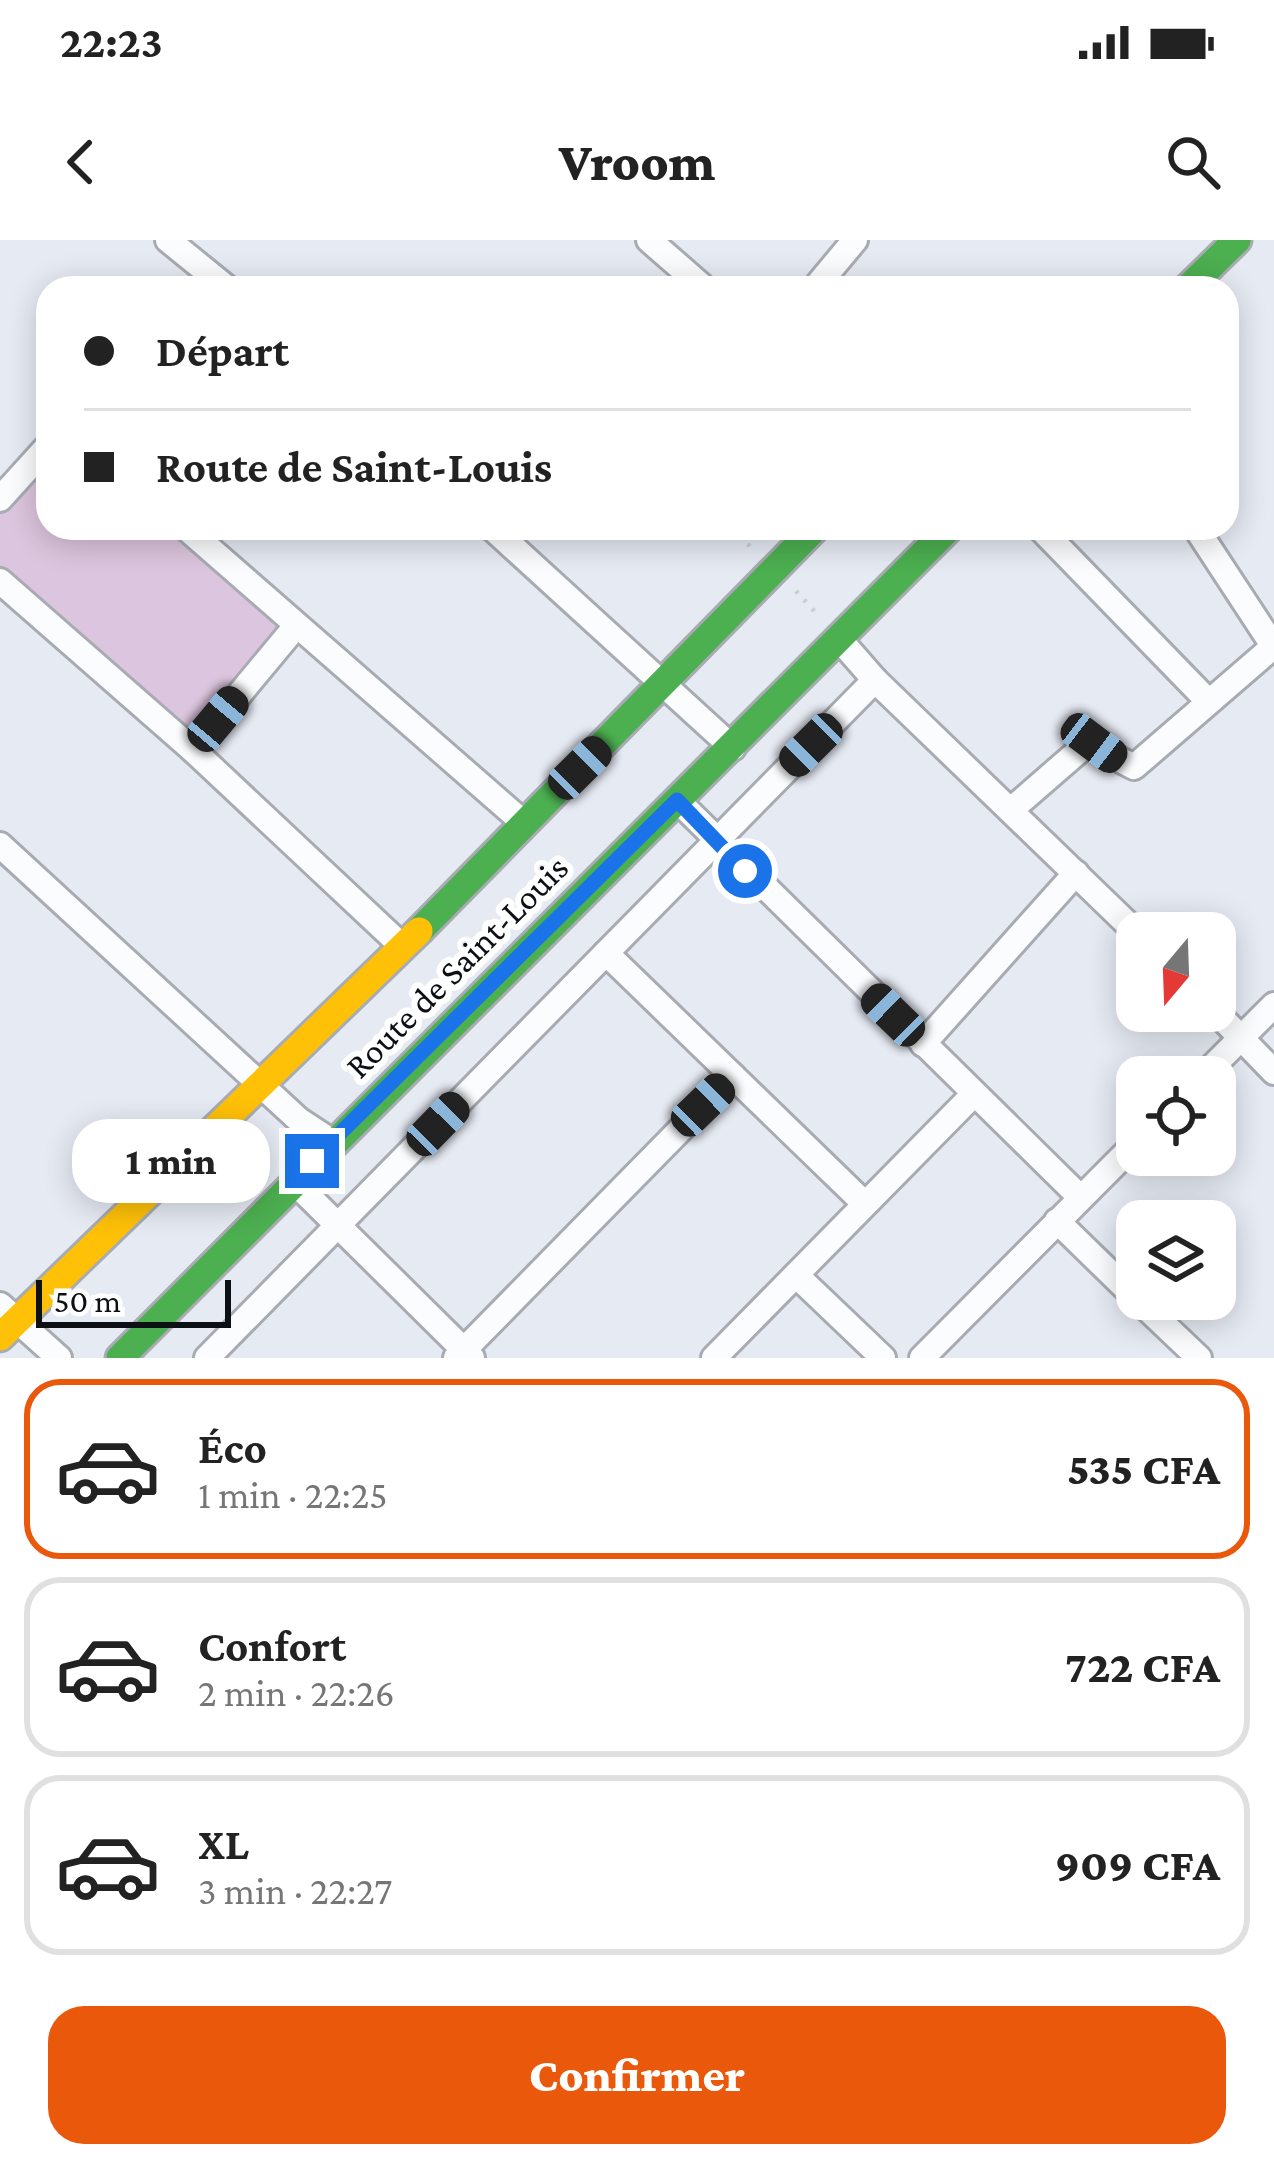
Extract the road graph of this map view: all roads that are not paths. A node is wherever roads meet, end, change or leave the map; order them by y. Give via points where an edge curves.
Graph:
1 (168, 240) edge
2 (650, 240) edge
3 (855, 240) edge
4 (1237, 240) edge
5 (197, 276) edge
6 (690, 276) edge
7 (825, 276) edge
8 (1201, 276) edge
9 (36, 459) edge
10 (0, 499) edge
11 (199, 540) edge
12 (505, 540) edge
13 (803, 540) edge
14 (937, 540) edge
15 (1052, 540) edge
16 (1204, 540) edge
17 (0, 581) edge
18 (296, 626) junction
19 (840, 640) junction
20 (1274, 646) edge
21 (875, 680) junction
22 (664, 685) junction
23 (1208, 700) junction
24 (733, 748) junction
25 (193, 750) junction
26 (677, 800) junction
27 (1012, 809) junction
28 (525, 824) junction
29 (716, 842) junction
30 (0, 844) edge
31 (1076, 873) junction
32 (1116, 912) edge
33 (403, 946) junction
34 (606, 953) junction
35 (1274, 1005) edge
36 (1236, 1032) edge
37 (1241, 1037) junction
38 (923, 1044) junction
39 (1222, 1056) edge
40 (1274, 1072) edge
41 (733, 1076) junction
42 (262, 1082) junction
43 (974, 1094) junction
44 (331, 1141) junction
45 (1116, 1162) edge
46 (293, 1181) junction
47 (1080, 1197) junction
48 (865, 1204) junction
49 (1057, 1221) junction
50 (338, 1226) junction
51 (796, 1275) junction
52 (1116, 1279) edge
53 (1159, 1320) edge
54 (6, 1321) edge
55 (464, 1355) edge
56 (725, 1355) edge
57 (59, 1358) edge
58 (120, 1358) edge
59 (207, 1358) edge
60 (883, 1358) edge
61 (922, 1358) edge
62 (1199, 1358) edge

1 - 5 street
2 - 6 street
3 - 7 street
4 - 8 main road
9 - 10 street
11 - 18 street
12 - 22 street
13 - 22 main road
14 - 19 main road, Route de Saint-Louis
15 - 23 street
16 - 20 street
17 - 25 street
18 - 25 street
18 - 28 street
19 - 21 street
19 - 24 main road, Route de Saint-Louis
20 - 23 street
21 - 27 street
21 - 29 street
22 - 24 street
22 - 28 main road
23 - 27 street via 1134,767 1088,743
24 - 26 main road, Route de Saint-Louis
25 - 33 street
26 - 29 street
26 - 44 main road, Route de Saint-Louis
27 - 31 street
28 - 33 main road
29 - 34 street
29 - 38 street
30 - 42 street
31 - 32 street
31 - 38 street
33 - 42 main road
34 - 41 street
34 - 50 street
35 - 37 street
36 - 37 street
37 - 39 street
37 - 40 street
38 - 43 street
41 - 48 street
41 - 55 street
42 - 44 street
42 - 54 main road
43 - 47 street
43 - 48 street
44 - 46 main road, Route de Saint-Louis
45 - 47 street
46 - 50 street
46 - 58 main road, Route de Saint-Louis
47 - 49 street
48 - 51 street
49 - 52 street
49 - 61 street
50 - 55 street
50 - 59 street
51 - 56 street
51 - 60 street
53 - 62 street
54 - 57 street

